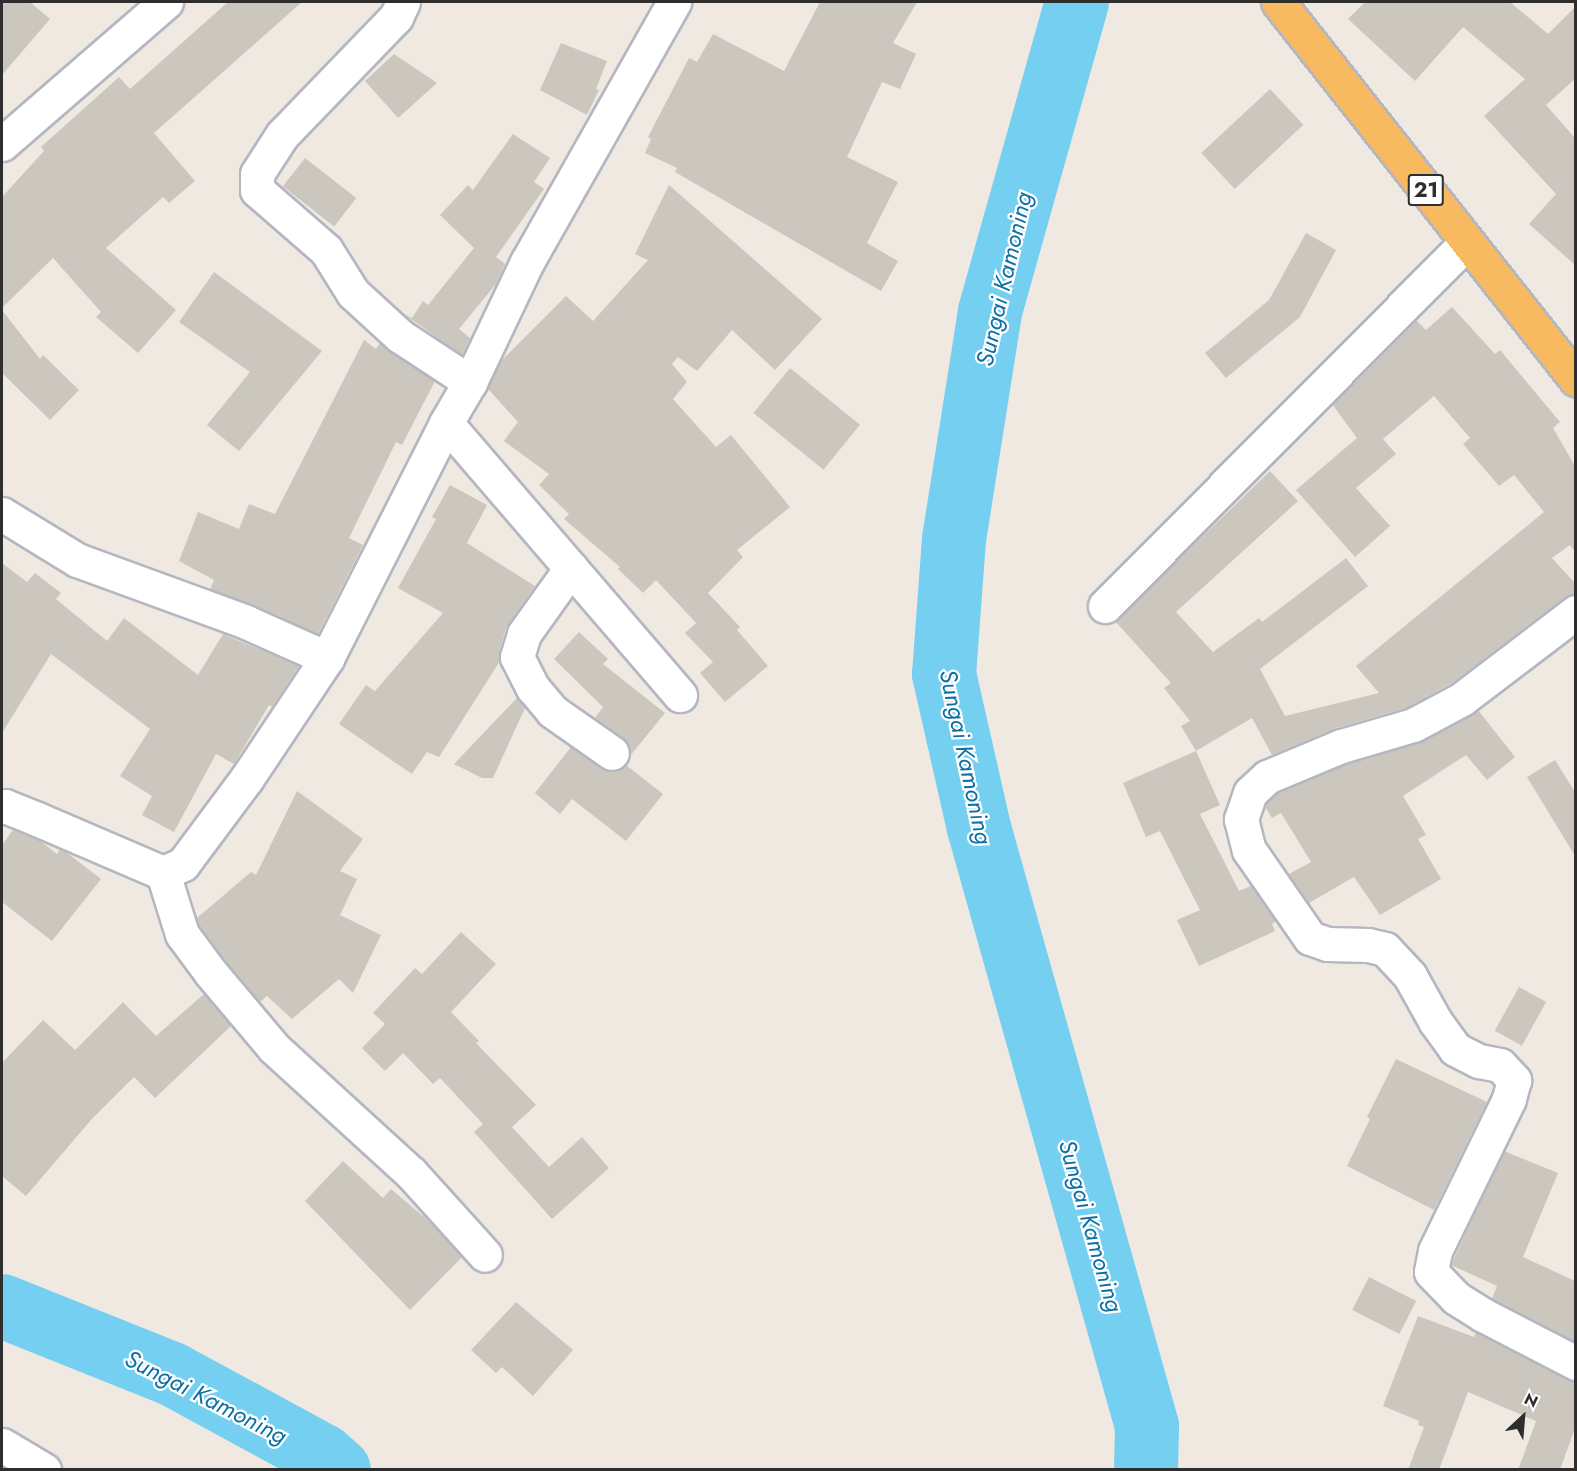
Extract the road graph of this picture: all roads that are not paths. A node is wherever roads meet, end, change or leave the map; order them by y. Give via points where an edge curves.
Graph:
1 (166, 2) edge
2 (403, 2) edge
3 (674, 2) edge
4 (1278, 2) edge
5 (2, 144) edge
6 (1467, 242) junction
7 (1575, 379) edge
8 (470, 382) junction
9 (446, 423) junction
10 (2, 514) edge
11 (571, 568) junction
12 (1105, 606) dead end
13 (1575, 612) edge
14 (327, 658) junction
15 (680, 695) dead end
16 (612, 753) dead end
17 (2, 807) edge
18 (163, 873) junction
19 (485, 1256) dead end
20 (1575, 1363) edge
21 (2, 1445) edge
22 (44, 1470) edge

1 - 5 street
2 - 8 street via 396,17 282,135 256,174 257,190 326,250 353,294 400,336
3 - 8 street via 527,262
4 - 6 highway, 21
6 - 7 highway, 21
6 - 12 street
8 - 9 street
9 - 11 street
9 - 14 street
10 - 14 street via 77,560 246,622
11 - 15 street
11 - 16 street via 524,634 517,657 533,688 552,711
13 - 20 street via 1462,699 1413,725 1341,746 1267,777 1250,793 1241,819 1249,850 1310,938 1327,944 1385,949 1410,976 1455,1049 1479,1061 1500,1065 1514,1080 1509,1099 1435,1251 1431,1272 1456,1299
14 - 18 street via 204,837 183,864
17 - 18 street
18 - 19 street via 182,934 260,1032 411,1173
21 - 22 street

